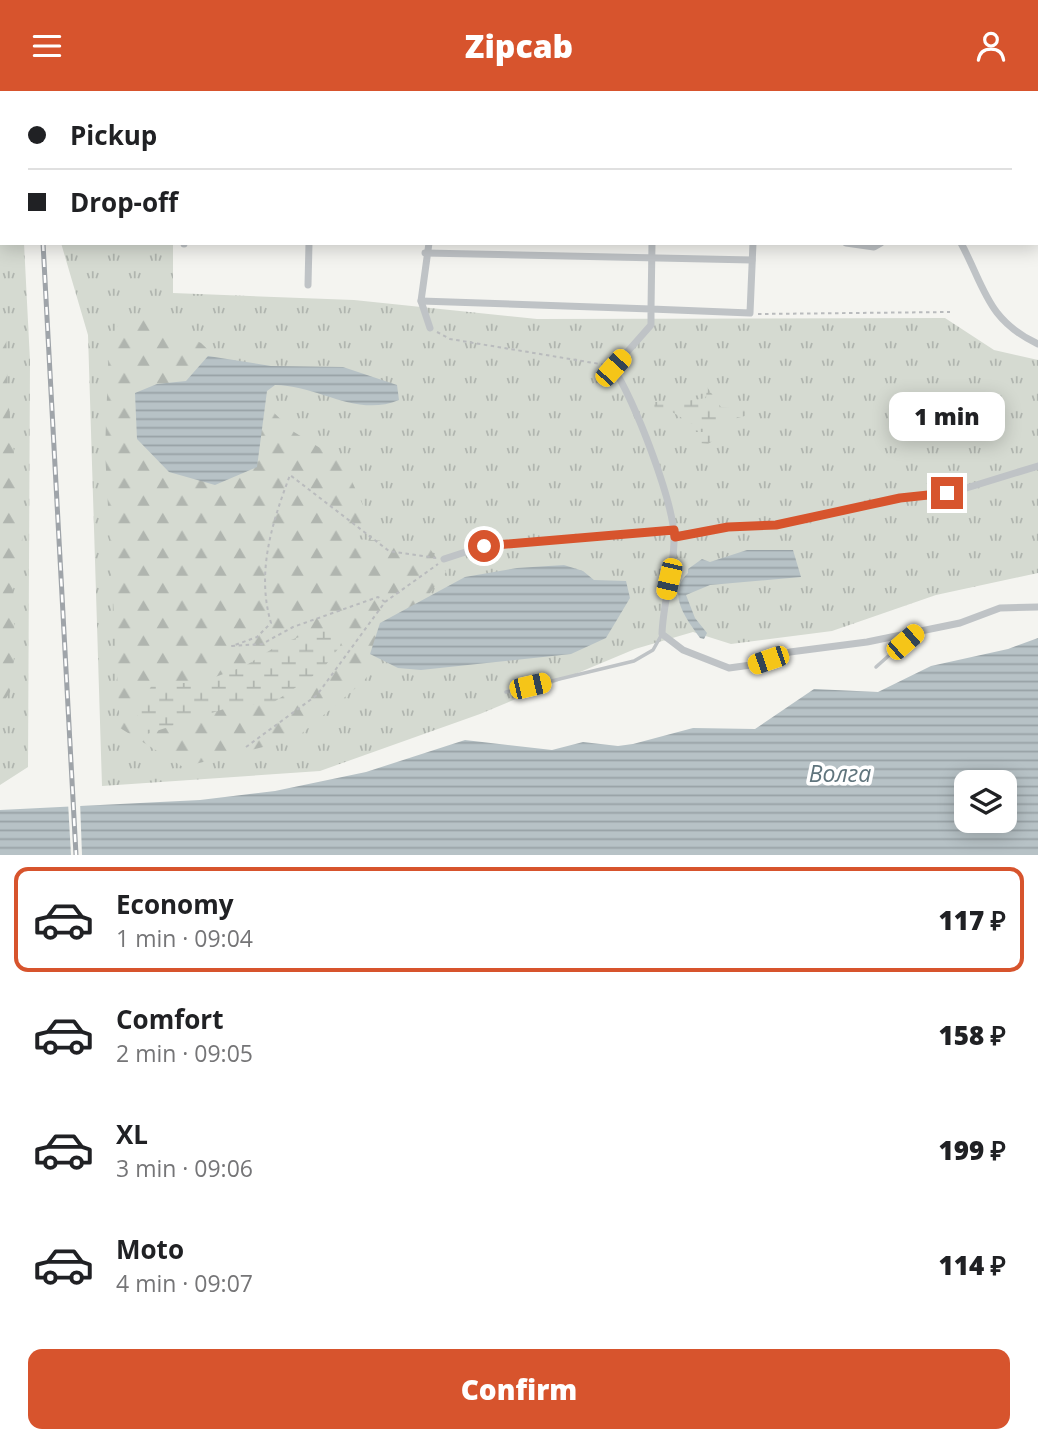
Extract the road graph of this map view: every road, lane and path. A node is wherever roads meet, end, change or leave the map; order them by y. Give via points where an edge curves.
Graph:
1 (309, 245) edge
2 (428, 245) edge
3 (652, 245) edge
4 (753, 245) edge
5 (860, 245) edge
6 (878, 245) edge
7 (962, 245) edge
8 (425, 253) junction
9 (651, 260) junction
10 (752, 260) junction
11 (308, 285) dead end
12 (421, 301) junction
13 (651, 309) junction
14 (950, 312) dead end
15 (750, 313) junction
16 (430, 328) joint
17 (1038, 344) edge
18 (613, 368) junction
19 (1038, 465) edge
20 (674, 533) junction
21 (444, 559) junction
22 (385, 602) junction
23 (1038, 607) edge
24 (919, 629) junction
25 (662, 634) junction
26 (876, 667) dead end
27 (506, 692) dead end
28 (246, 747) dead end

1 - 11 street
2 - 8 street
3 - 9 street
4 - 10 street
5 - 6 street
7 - 17 street via 998,317
8 - 9 street
8 - 12 street
9 - 10 street
9 - 13 street
10 - 15 street
12 - 13 street
12 - 16 street
13 - 15 street
13 - 18 street via 651,325
14 - 15 path
16 - 18 path via 450,339
18 - 20 street via 654,462
19 - 20 street via 947,493 900,498 776,525
20 - 21 street via 484,546
20 - 25 street
21 - 22 path
21 - 22 path via 389,551 290,475 270,529 264,597 271,622 257,637 232,646 261,643 378,597
22 - 28 path via 317,695
23 - 24 street via 1000,608 960,623
24 - 25 street via 729,668 683,650
24 - 26 lane
25 - 27 lane via 653,650 634,661

